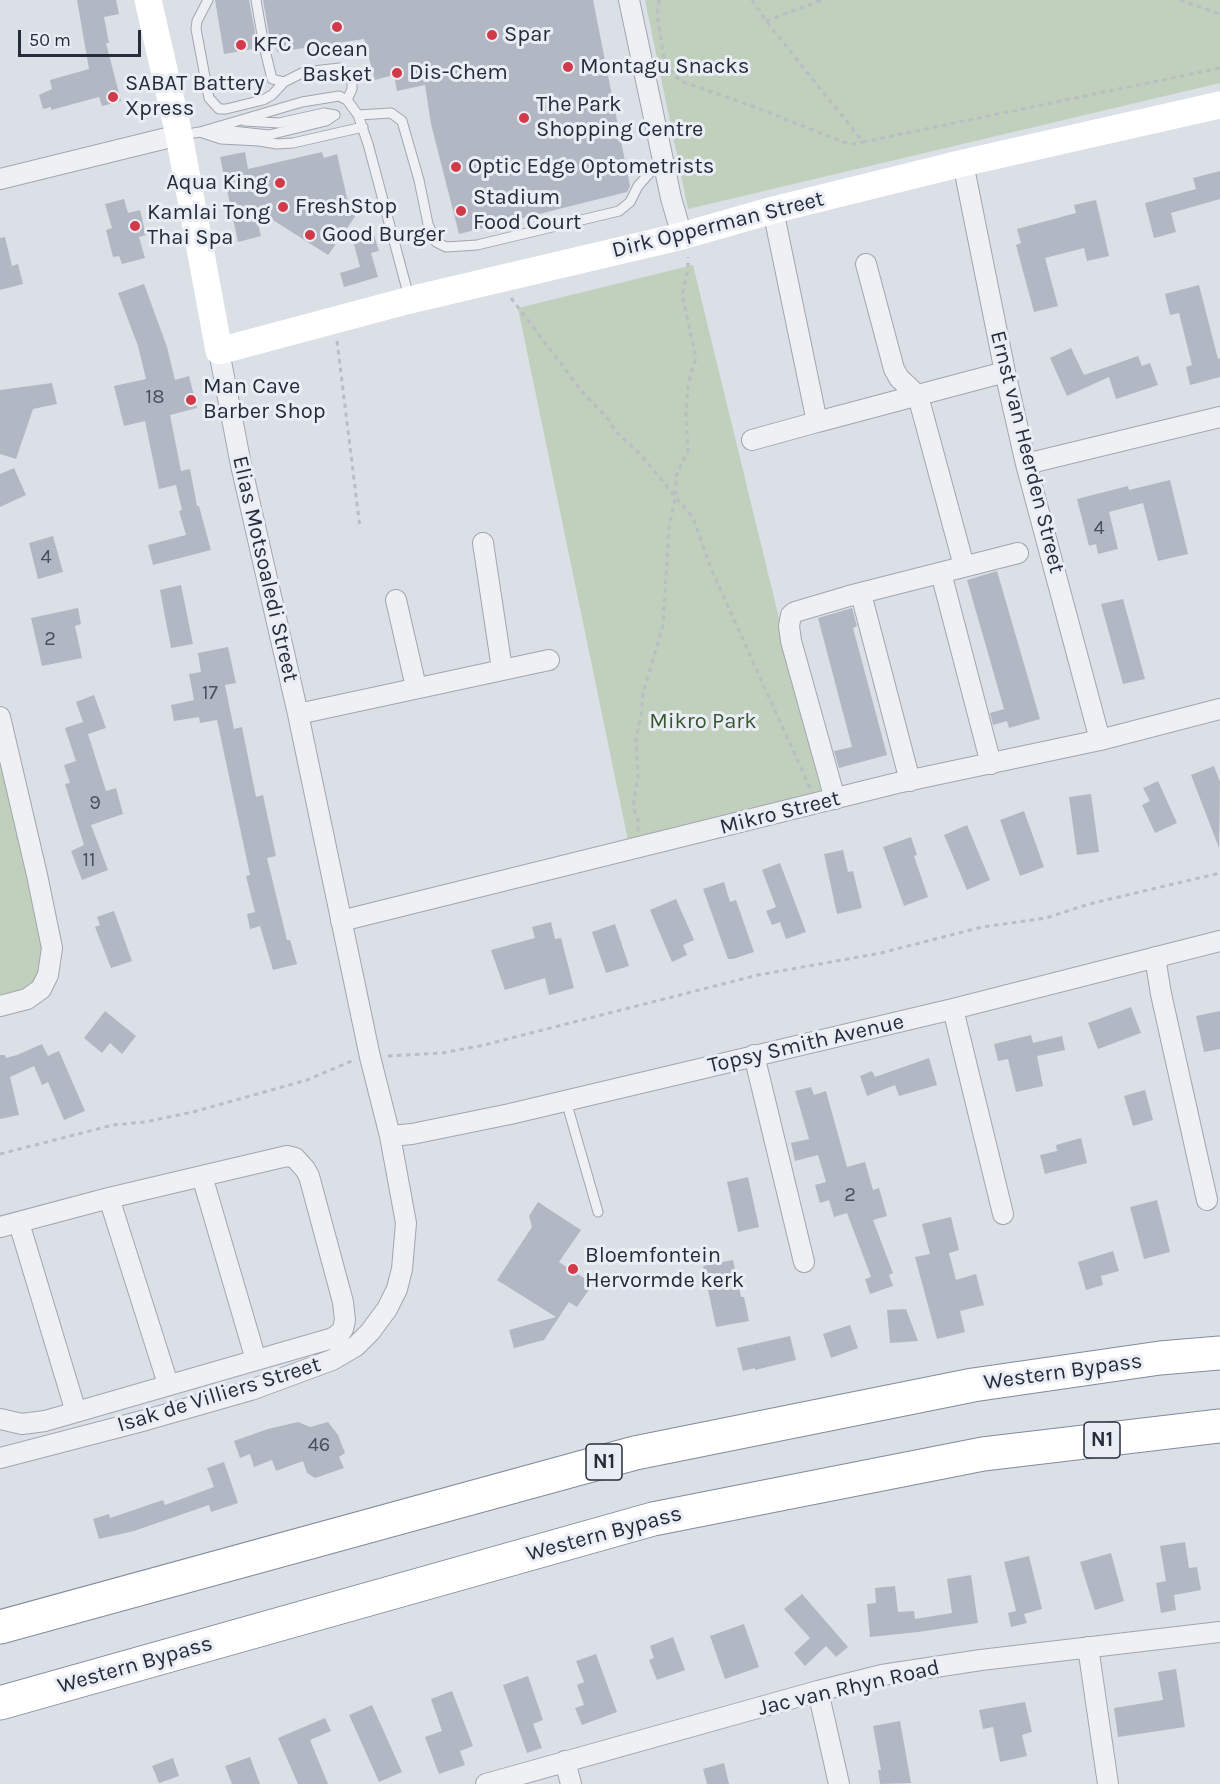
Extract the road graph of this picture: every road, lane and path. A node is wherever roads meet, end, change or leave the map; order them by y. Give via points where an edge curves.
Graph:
1 (148, 0) edge
2 (208, 0) edge
3 (256, 0) edge
4 (628, 0) edge
5 (658, 0) edge
6 (752, 0) edge
7 (822, 0) edge
8 (1180, 0) edge
9 (1220, 14) edge
10 (766, 21) junction
11 (1220, 68) edge
12 (284, 82) junction
13 (347, 100) junction
14 (1220, 105) edge
15 (358, 116) junction
16 (239, 120) junction
17 (363, 127) junction
18 (189, 134) junction
19 (863, 141) junction
20 (663, 158) junction
21 (963, 163) junction
22 (0, 179) edge
23 (773, 210) junction
24 (681, 236) junction
25 (866, 264) dead end
26 (497, 280) junction
27 (410, 300) junction
28 (336, 337) dead end
29 (219, 351) junction
30 (1005, 372) junction
31 (918, 396) junction
32 (1220, 417) edge
33 (818, 422) junction
34 (752, 440) dead end
35 (1026, 464) junction
36 (676, 495) junction
37 (360, 528) dead end
38 (483, 543) dead end
39 (1018, 553) dead end
40 (964, 566) junction
41 (940, 573) junction
42 (861, 594) junction
43 (396, 600) dead end
44 (549, 660) dead end
45 (502, 669) junction
46 (416, 687) junction
47 (1220, 709) edge
48 (298, 714) junction
49 (0, 717) edge
50 (1100, 740) junction
51 (991, 764) junction
52 (910, 781) junction
53 (826, 801) junction
54 (639, 848) junction
55 (1220, 873) edge
56 (341, 921) junction
57 (1220, 941) edge
58 (1155, 957) junction
59 (0, 1006) edge
60 (953, 1010) junction
61 (754, 1056) junction
62 (370, 1057) junction
63 (566, 1101) junction
64 (390, 1136) junction
65 (0, 1154) edge
66 (202, 1176) junction
67 (109, 1198) junction
68 (1207, 1200) dead end
69 (598, 1212) dead end
70 (1003, 1214) dead end
71 (9, 1225) edge
72 (804, 1262) dead end
73 (1220, 1353) edge
74 (256, 1360) junction
75 (168, 1384) junction
76 (76, 1412) junction
77 (0, 1419) edge
78 (1220, 1426) edge
79 (0, 1458) edge
80 (0, 1627) edge
81 (1220, 1632) edge
82 (1088, 1647) junction
83 (818, 1691) junction
84 (0, 1703) edge
85 (565, 1761) junction
86 (486, 1784) edge
87 (571, 1784) edge
88 (839, 1784) edge
89 (1108, 1784) edge

1 - 18 street, Elias Motsoaledi Street
2 - 12 lane via 196,29 209,98 214,106 226,109 263,100
3 - 12 lane via 272,79
4 - 20 street
5 - 19 path via 665,63 680,81 843,142
6 - 10 path
7 - 10 path
8 - 9 path
10 - 19 path
11 - 19 path
12 - 13 lane via 304,72 340,68 352,82
13 - 15 lane
13 - 16 lane via 339,96 322,98
14 - 21 street, Dirk Opperman Street
15 - 17 lane
15 - 20 lane via 391,113 402,121 428,224 436,242 446,247 477,245 619,211
16 - 18 lane
16 - 18 lane via 279,123 324,113 335,115 326,122 268,135 232,130 212,136
17 - 18 lane via 277,144
17 - 27 lane
18 - 22 street
18 - 29 street, Elias Motsoaledi Street
20 - 24 street
21 - 23 street, Dirk Opperman Street
21 - 30 street, Ernst van Heerden Street
23 - 24 street, Dirk Opperman Street
23 - 33 street
24 - 26 street, Dirk Opperman Street
24 - 36 path via 688,259 682,294 696,358 688,384 688,450 676,476
25 - 31 street via 894,369
26 - 27 street, Dirk Opperman Street
26 - 36 path via 584,394
27 - 29 street, Dirk Opperman Street
28 - 37 path
29 - 48 street, Elias Motsoaledi Street
30 - 31 street
30 - 35 street, Ernst van Heerden Street
31 - 33 street
31 - 40 street
32 - 35 street
33 - 34 street
35 - 50 street, Ernst van Heerden Street
36 - 53 path via 693,518 712,571
36 - 54 path via 669,526 663,626 636,739 639,776 633,807 638,820
38 - 45 street
39 - 40 street
40 - 41 street
41 - 42 street
41 - 51 street
42 - 52 street
42 - 53 street via 795,612 789,619
43 - 46 street
44 - 45 street
45 - 46 street
46 - 48 street
47 - 50 street, Mikro Street
48 - 56 street, Elias Motsoaledi Street
49 - 59 street via 52,948 48,975 41,989 27,999
50 - 51 street, Mikro Street
51 - 52 street, Mikro Street
52 - 53 street, Mikro Street
53 - 54 street, Mikro Street
54 - 56 street, Mikro Street
55 - 62 path via 1046,918 982,927 881,953 758,975 484,1046
56 - 62 street, Elias Motsoaledi Street
57 - 58 street, Topsy Smith Avenue
58 - 60 street, Topsy Smith Avenue
58 - 68 street
60 - 61 street, Topsy Smith Avenue
60 - 70 street
61 - 63 street, Topsy Smith Avenue
61 - 72 street
62 - 64 street, Elias Motsoaledi Street
62 - 65 path via 307,1080 193,1112 113,1125
63 - 64 street, Topsy Smith Avenue
63 - 69 lane
64 - 79 street, Isak de Villiers Street via 406,1223 402,1269 387,1309 356,1346 332,1360 251,1390
66 - 67 street
66 - 74 street
66 - 74 street via 287,1156 295,1158 309,1176 343,1302 343,1329 333,1338
67 - 71 street
67 - 75 street
71 - 76 street
73 - 80 highway, Western Bypass / N1 via 974,1385 635,1453
74 - 75 street
75 - 76 street
76 - 77 street via 34,1423
78 - 84 highway, Western Bypass / N1 via 983,1454 653,1519
81 - 82 street, Jac van Rhyn Road
82 - 83 street, Jac van Rhyn Road via 882,1675
82 - 89 street
83 - 85 street, Jac van Rhyn Road
83 - 88 street
85 - 86 street, Jac van Rhyn Road
85 - 87 street

